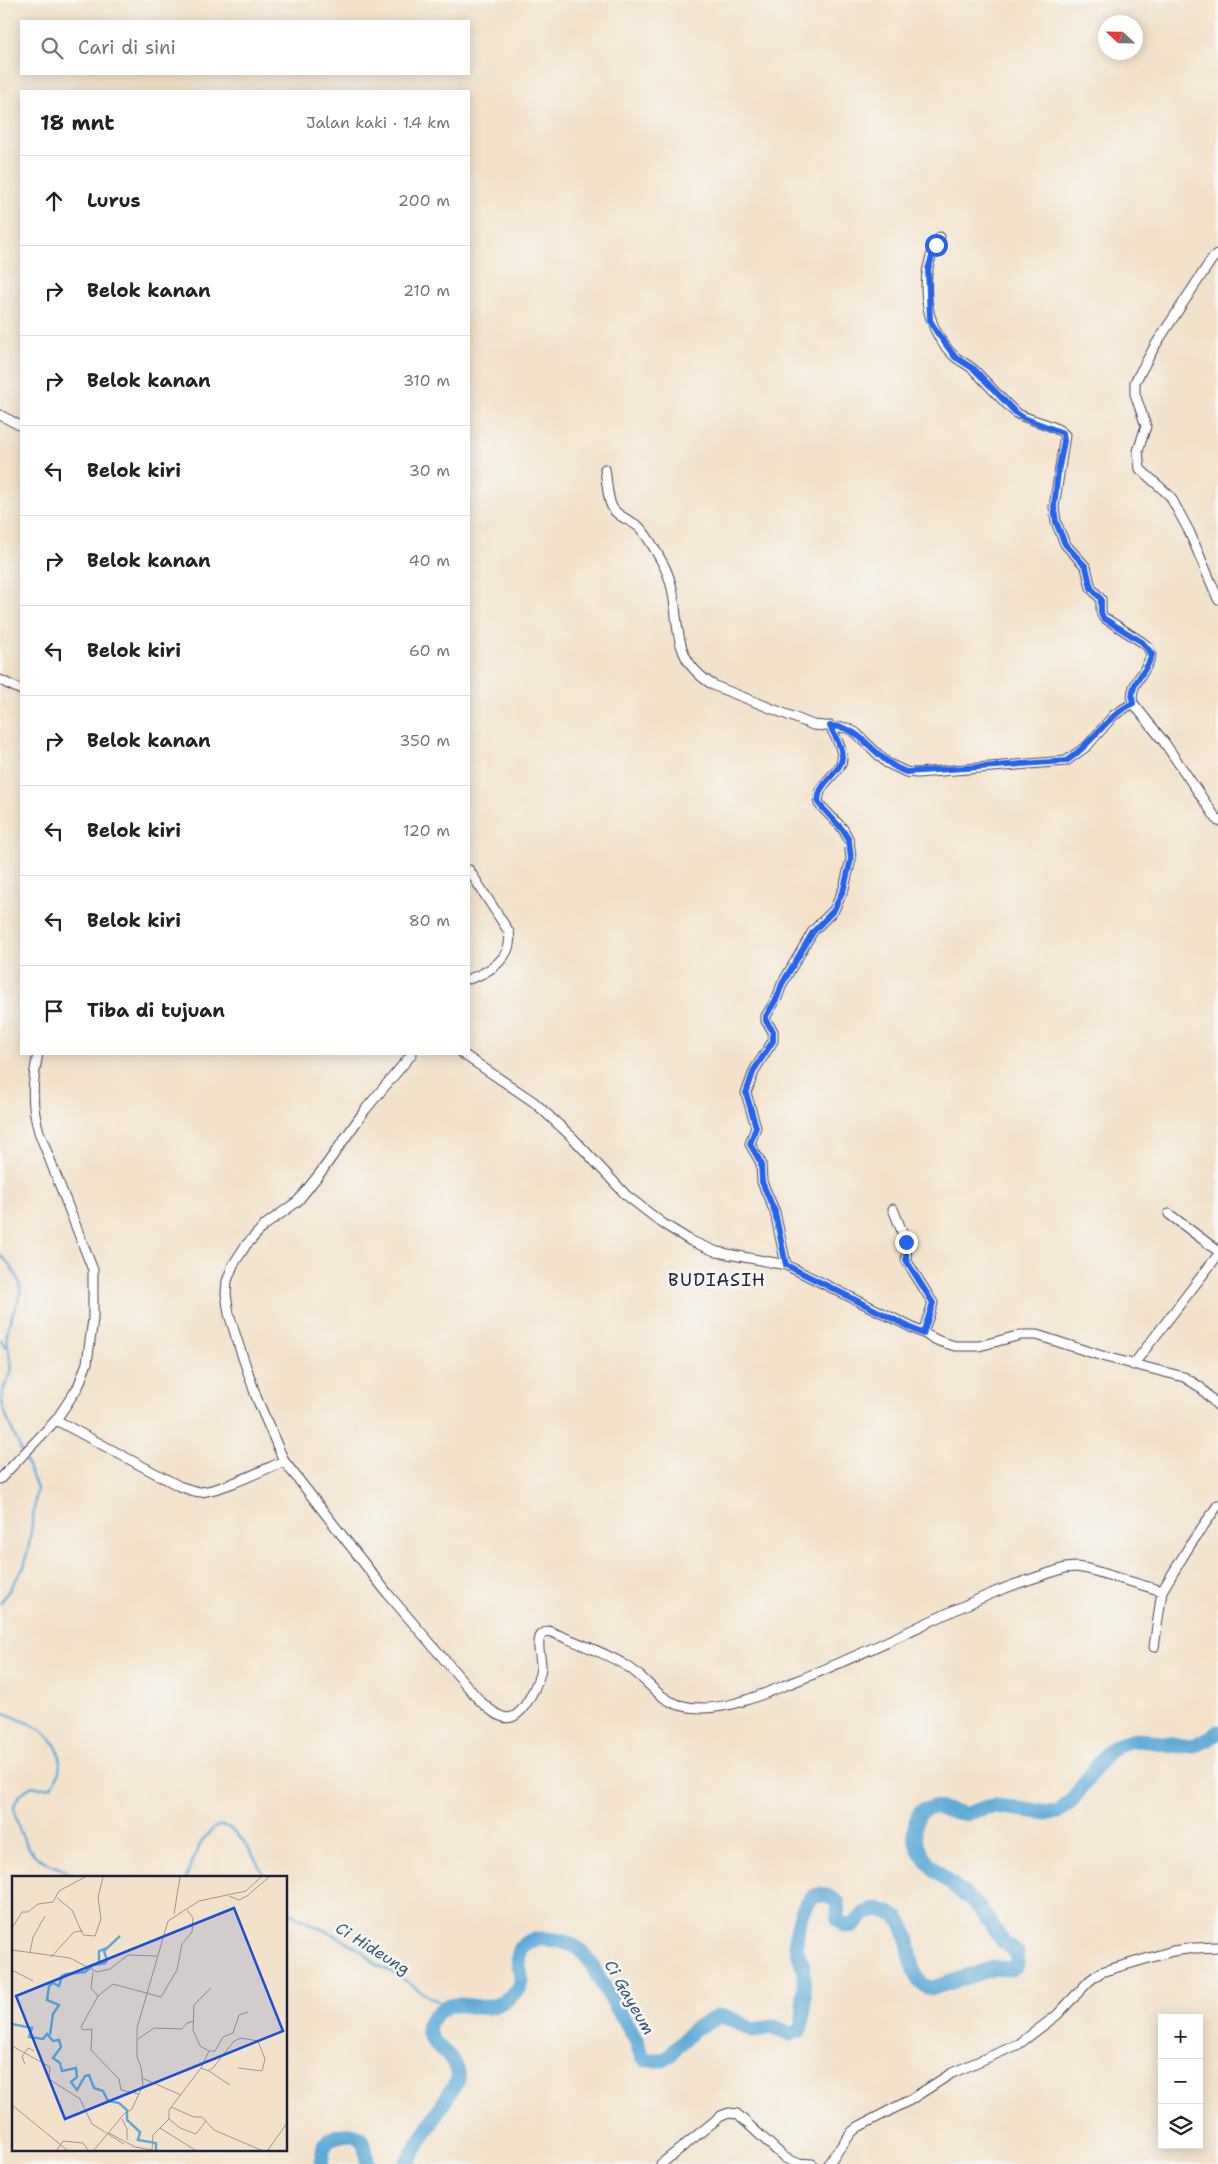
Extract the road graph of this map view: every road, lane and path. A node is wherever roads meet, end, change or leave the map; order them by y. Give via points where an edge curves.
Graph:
1 (940, 237) dead end
2 (1218, 254) edge
3 (0, 415) edge
4 (20, 425) edge
5 (605, 470) dead end
6 (1218, 599) edge
7 (0, 680) edge
8 (20, 690) edge
9 (1133, 703) junction
10 (830, 726) junction
11 (1218, 821) edge
12 (470, 872) edge
13 (470, 980) edge
14 (38, 1055) edge
15 (411, 1055) edge
16 (465, 1055) edge
17 (893, 1209) dead end
18 (1169, 1214) dead end
19 (1218, 1253) edge
20 (786, 1265) junction
21 (923, 1334) junction
22 (1133, 1365) junction
23 (1218, 1406) edge
24 (56, 1420) junction
25 (284, 1462) junction
26 (0, 1478) edge
27 (1218, 1505) edge
28 (1162, 1591) junction
29 (1154, 1647) dead end
30 (1218, 1947) edge
31 (661, 2164) edge
32 (812, 2164) edge
33 (828, 2164) edge

1 - 9 street via 928,269 930,320 955,357 974,369 1016,413 1064,435 1054,507 1061,537 1086,567 1091,588 1101,599 1103,618 1142,642 1152,654 1133,688
2 - 6 street via 1156,344 1134,388 1146,426 1138,451 1140,469 1170,496
3 - 4 street
5 - 10 street via 612,507 640,528 663,564 671,587 681,649 700,678 813,725
7 - 8 street
9 - 10 street via 1114,715 1087,746 1066,761 1017,763 990,768 906,772 887,763 852,730
9 - 11 street
10 - 20 street via 842,761 818,799 849,840 851,859 844,888 834,910 813,932 766,1016 773,1031 773,1041 754,1070 746,1093 756,1127 750,1144 761,1163 762,1182 775,1212
12 - 13 street via 509,932 511,941 498,964
14 - 24 street via 33,1111 86,1250 94,1287 87,1363 78,1387
15 - 25 street via 365,1110 298,1201 265,1225 246,1245 228,1281 229,1314
16 - 20 street via 539,1106 626,1194 662,1223 704,1248
17 - 21 street via 907,1244 906,1260 933,1303
18 - 19 street
19 - 22 street
20 - 21 street
21 - 22 street via 967,1347 1021,1335 1037,1335
22 - 23 street via 1184,1377 1200,1387
24 - 25 street via 192,1491 219,1487
24 - 26 street
25 - 28 street via 388,1594 480,1701 504,1718 517,1716 532,1694 541,1668 540,1637 549,1631 623,1663 666,1700 694,1708 717,1707 748,1700 836,1666 994,1592 1065,1568 1088,1569
27 - 28 street
28 - 29 street
30 - 33 street via 1173,1951 1097,1974 1057,2015 1019,2044 952,2073 910,2100 858,2126
31 - 32 street via 729,2113 737,2114 785,2158

